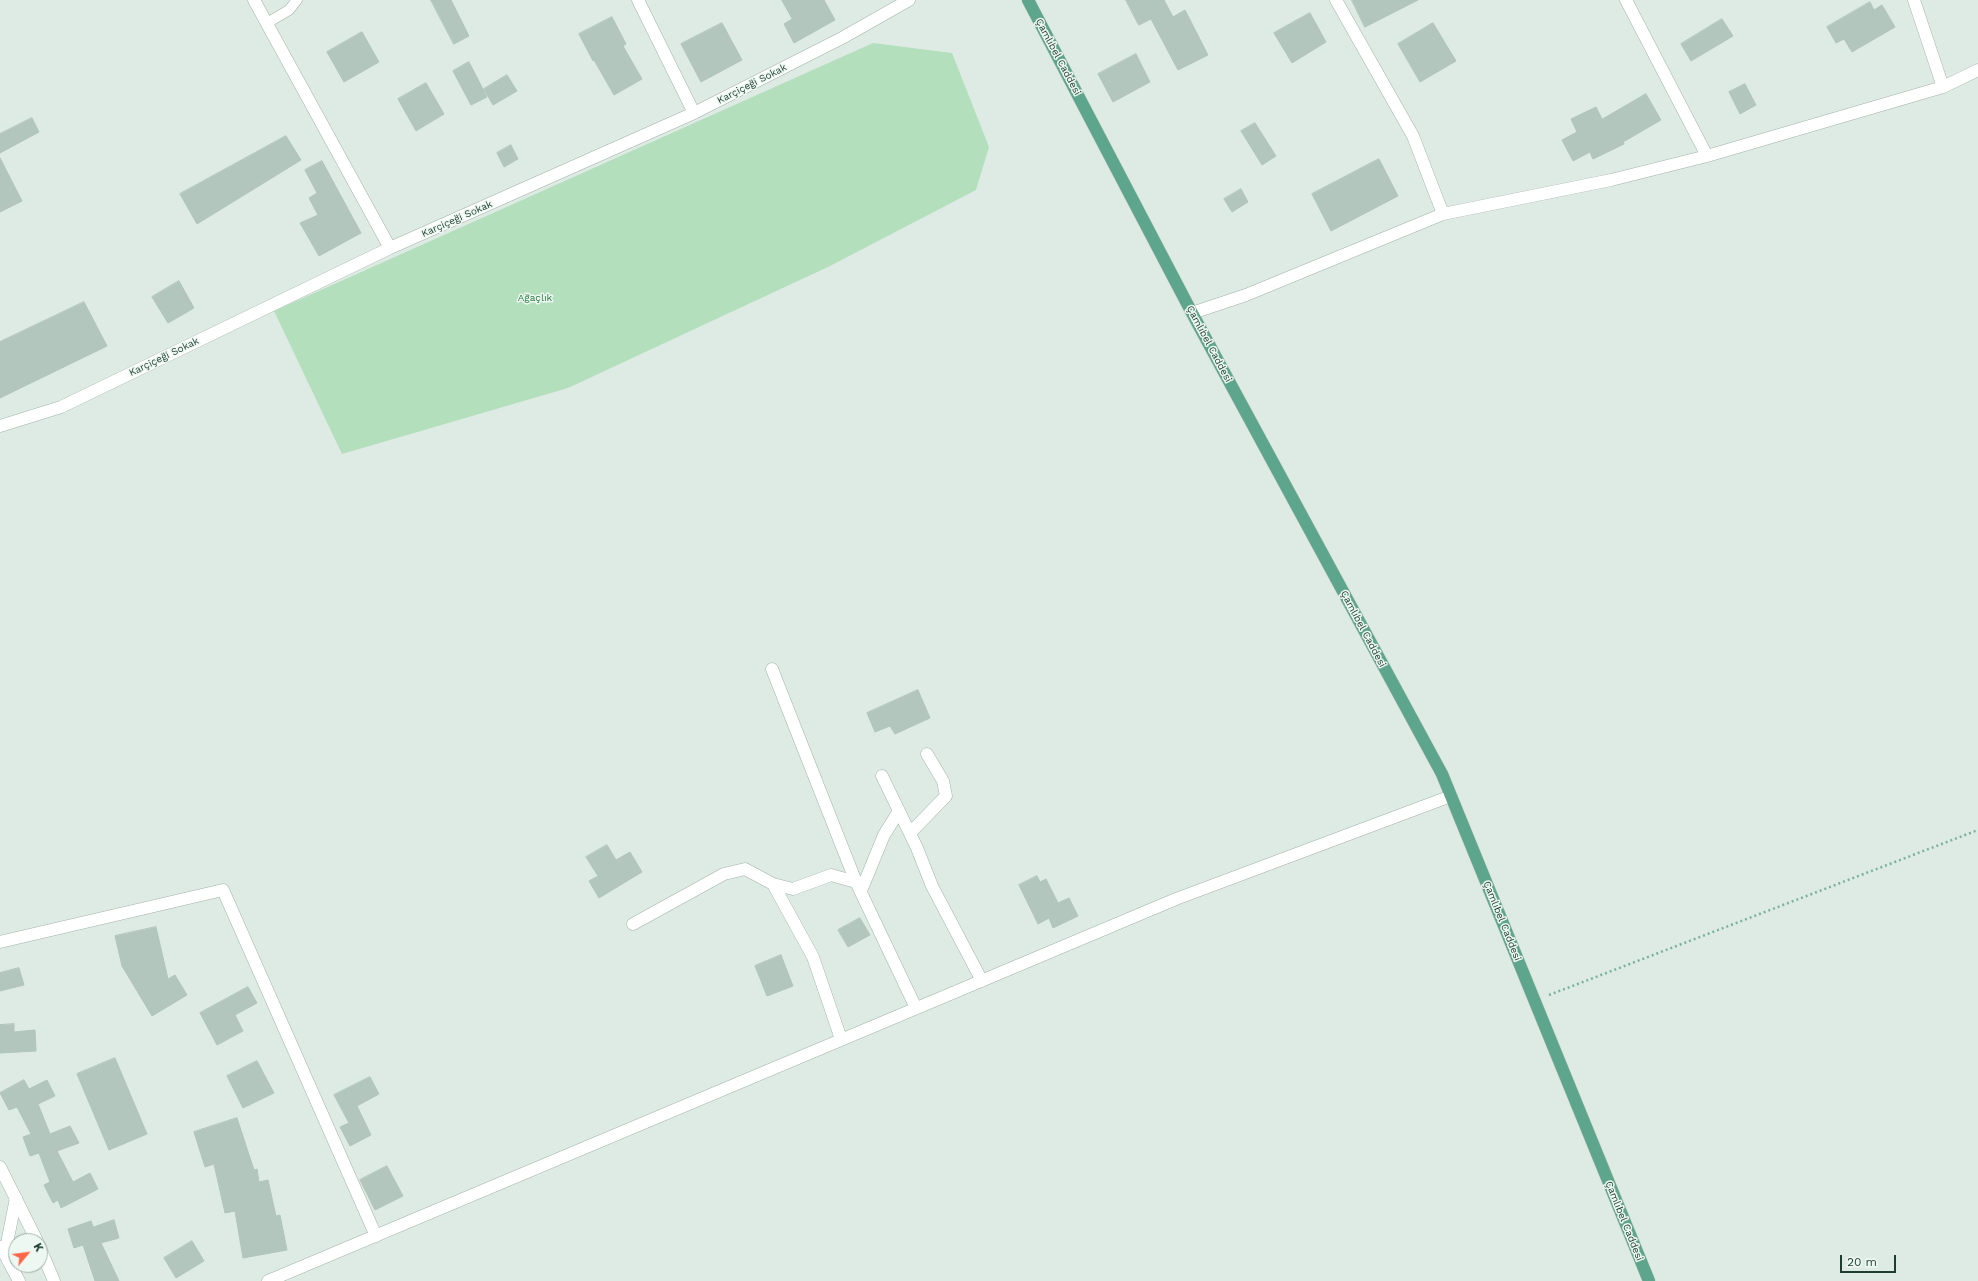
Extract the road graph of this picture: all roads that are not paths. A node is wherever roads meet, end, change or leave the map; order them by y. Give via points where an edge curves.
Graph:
1 (254, 0) edge
2 (298, 0) edge
3 (638, 0) edge
4 (909, 0) edge
5 (1028, 0) edge
6 (1336, 0) edge
7 (1626, 0) edge
8 (1914, 0) edge
9 (267, 23) junction
10 (1978, 70) edge
11 (1943, 87) junction
12 (694, 114) junction
13 (1707, 156) junction
14 (1443, 214) junction
15 (390, 248) junction
16 (1192, 313) junction
17 (1, 425) edge
18 (772, 669) dead end
19 (927, 754) dead end
20 (882, 776) dead end
21 (1451, 796) junction
22 (899, 811) junction
23 (910, 833) junction
24 (773, 884) junction
25 (859, 887) junction
26 (633, 924) dead end
27 (0, 942) edge
28 (982, 980) junction
29 (916, 1008) junction
30 (841, 1039) junction
31 (0, 1167) edge
32 (16, 1198) junction
33 (33, 1233) edge
34 (376, 1236) junction
35 (2, 1249) edge
36 (48, 1267) edge
37 (19, 1281) edge
38 (54, 1281) edge
39 (268, 1281) edge
40 (1649, 1281) edge

1 - 9 street
2 - 9 lane via 289,10
3 - 12 street
4 - 12 street, Karçiçeği Sokak via 842,38
5 - 16 main road, Çamlıbel Caddesi
6 - 14 street via 1413,136
7 - 13 street
8 - 11 street
9 - 15 street
10 - 11 street
11 - 13 street
12 - 15 street, Karçiçeği Sokak
13 - 14 street via 1611,180
14 - 16 street via 1246,295
15 - 17 street, Karçiçeği Sokak via 61,406
16 - 21 main road, Çamlıbel Caddesi via 1442,774
18 - 25 street
19 - 23 street via 943,781 946,796
20 - 22 street
21 - 28 street via 1176,898
21 - 40 main road, Çamlıbel Caddesi
22 - 23 street
22 - 25 street via 884,835
23 - 28 street via 932,886
24 - 25 street via 793,889 831,875
24 - 26 street via 745,869 724,874
24 - 30 street via 813,957
25 - 29 street
27 - 34 street via 223,890
28 - 29 street
29 - 30 street
30 - 34 street
31 - 32 street
32 - 33 street
32 - 35 street
34 - 39 street
35 - 37 street
36 - 38 street

